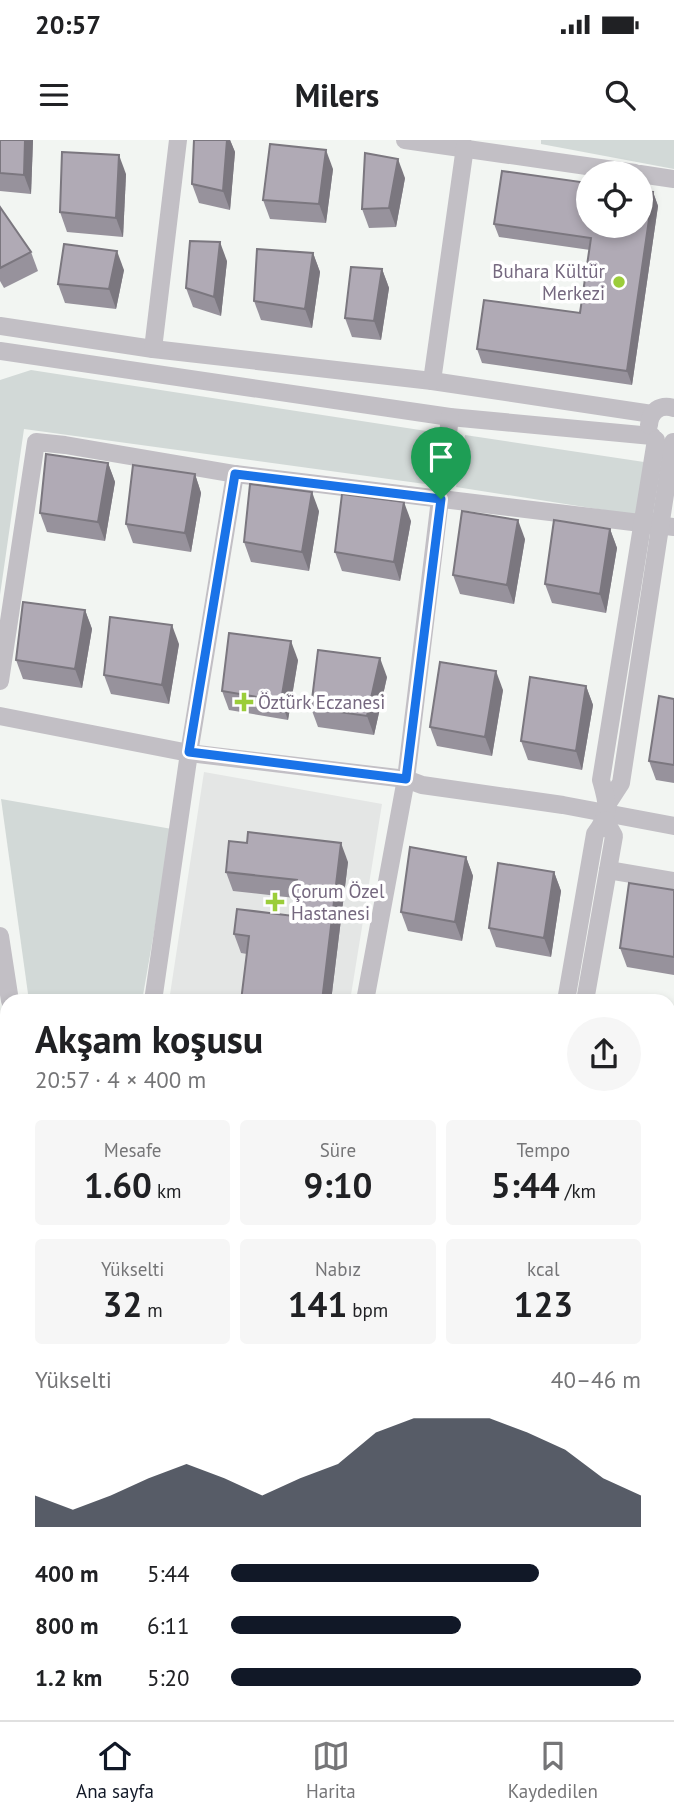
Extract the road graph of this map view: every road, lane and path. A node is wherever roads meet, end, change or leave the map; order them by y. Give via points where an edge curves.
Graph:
1 (177, 140) edge
2 (409, 140) edge
3 (465, 147) junction
4 (576, 164) edge
5 (653, 176) edge
6 (674, 179) edge
7 (0, 326) edge
8 (153, 349) junction
9 (0, 351) edge
10 (432, 382) junction
11 (673, 403) edge
12 (652, 414) junction
13 (450, 417) junction
14 (664, 440) edge
15 (235, 474) junction
16 (441, 499) junction
17 (659, 525) edge
18 (0, 681) edge
19 (0, 716) edge
20 (189, 752) junction
21 (406, 779) junction
22 (606, 812) junction
23 (674, 826) edge
24 (608, 870) junction
25 (674, 881) edge
26 (0, 936) edge
27 (9, 994) edge
28 (154, 994) edge
29 (366, 994) edge
30 (567, 994) edge
31 (586, 994) edge

1 - 8 street
2 - 3 street
3 - 4 street
3 - 10 street
5 - 6 street
7 - 8 street
8 - 10 street
9 - 13 street
10 - 12 street
11 - 12 street
12 - 14 street via 649,425
13 - 14 street
13 - 16 street
14 - 17 street
15 - 16 street
15 - 18 street via 36,442
15 - 20 street
16 - 17 street
16 - 21 street
17 - 22 street via 601,780
19 - 20 street
20 - 21 street
20 - 28 street
21 - 22 street
21 - 29 street
22 - 23 street
22 - 24 street via 614,836
22 - 30 street via 595,834
24 - 25 street
24 - 31 street
26 - 27 street

